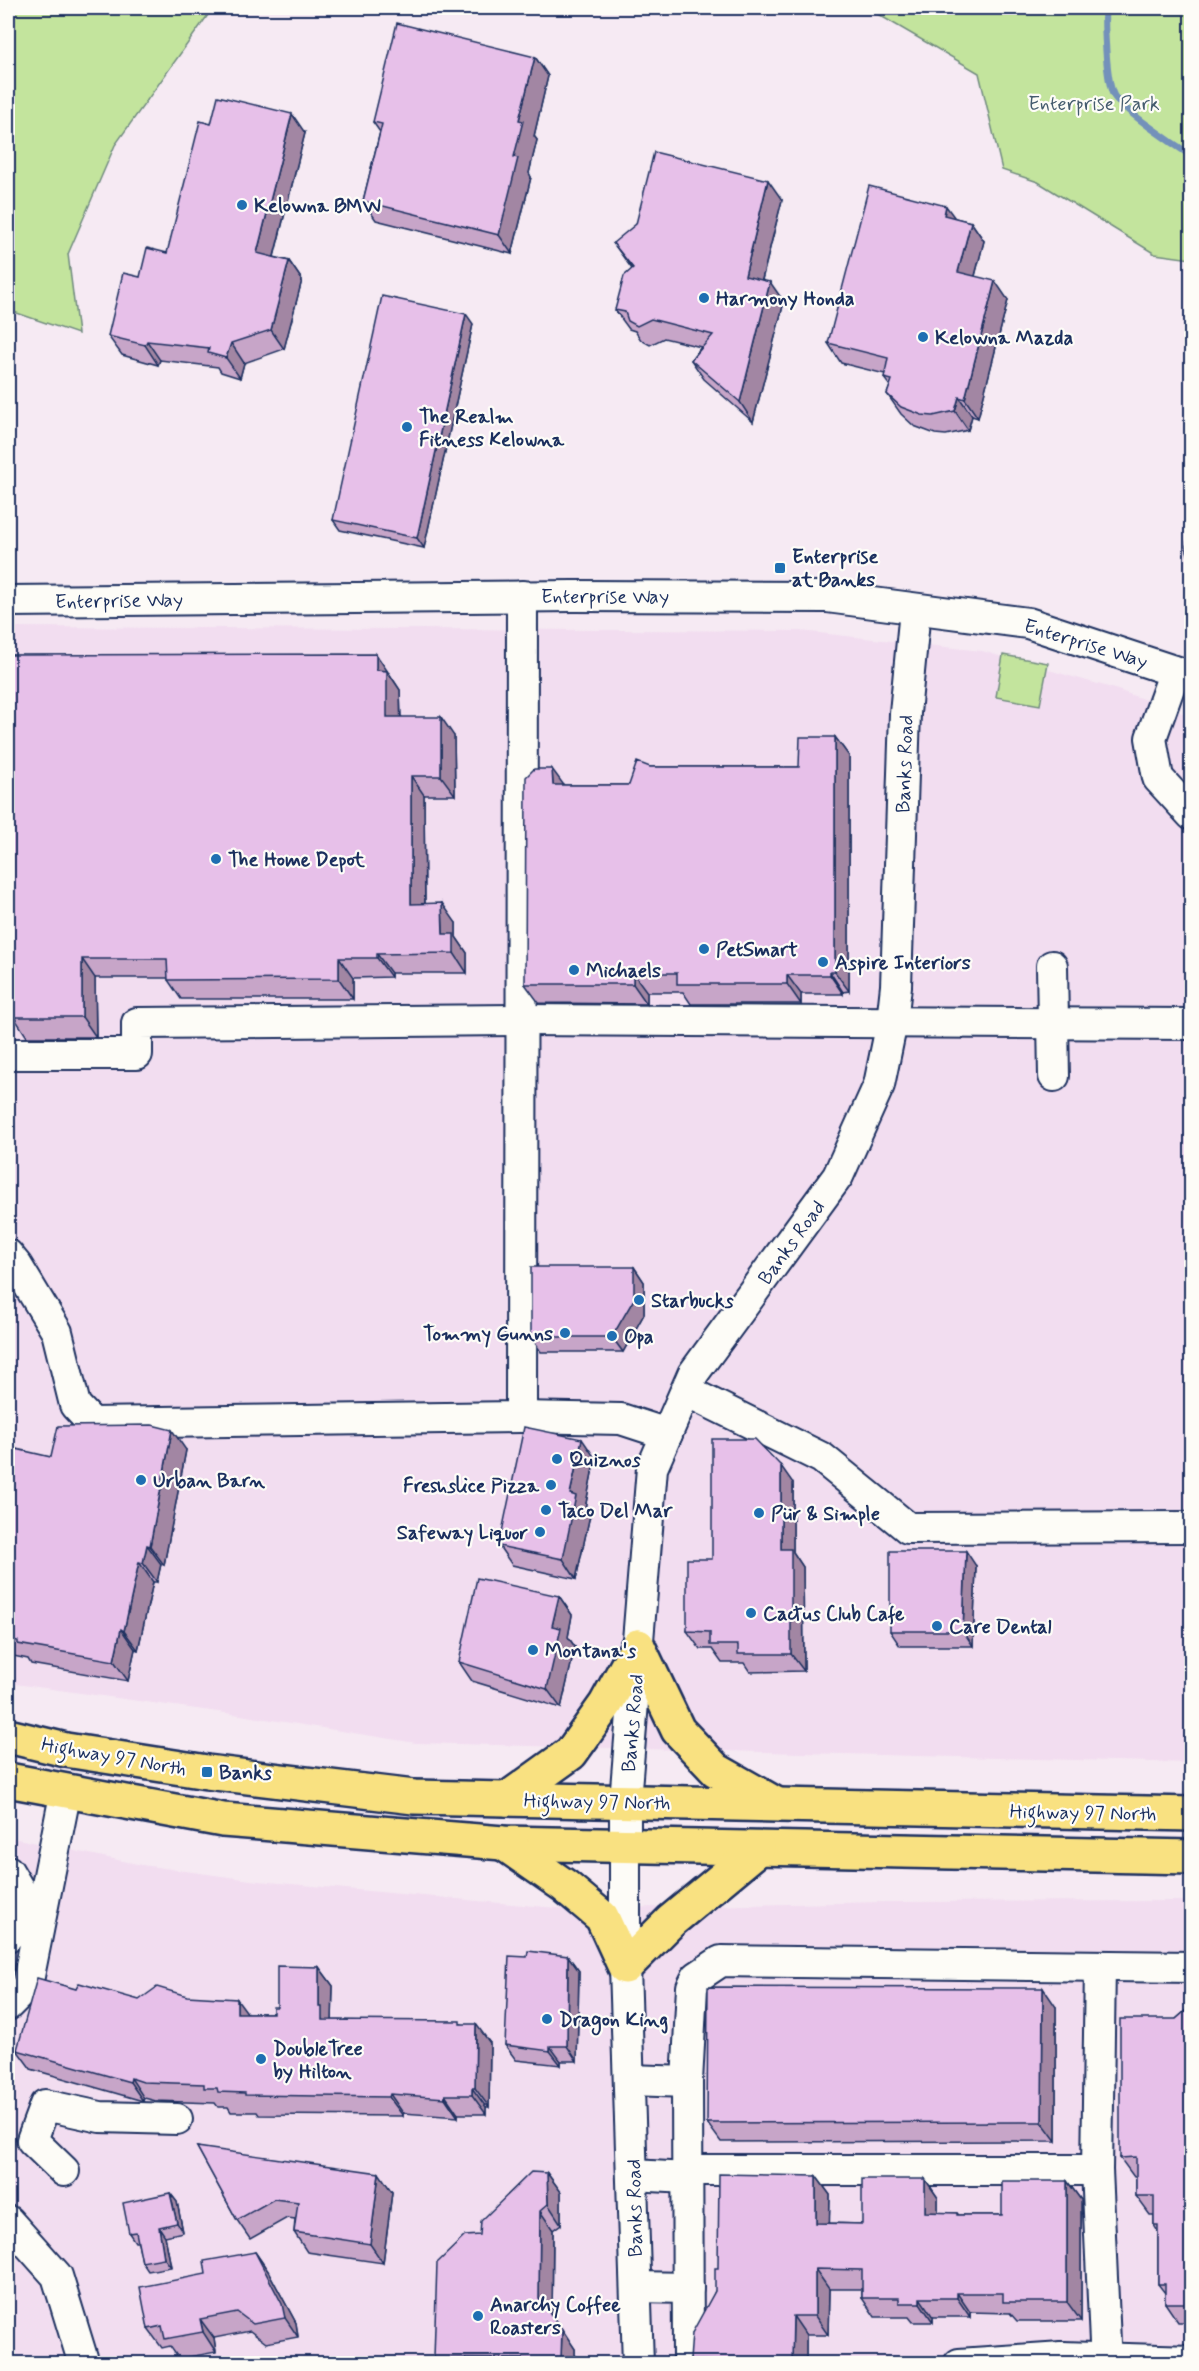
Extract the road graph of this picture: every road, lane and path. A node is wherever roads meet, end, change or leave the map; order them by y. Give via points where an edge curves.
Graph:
1 (522, 596) junction
2 (8, 601) edge
3 (915, 610) junction
4 (1183, 674) edge
5 (1191, 815) edge
6 (1053, 966) dead end
7 (521, 1020) junction
8 (892, 1022) junction
9 (1053, 1023) junction
10 (1191, 1024) edge
11 (8, 1054) edge
12 (1054, 1076) dead end
13 (8, 1255) edge
14 (686, 1391) junction
15 (521, 1417) junction
16 (667, 1434) junction
17 (1191, 1527) edge
18 (638, 1646) junction
19 (8, 1736) edge
20 (8, 1780) edge
21 (66, 1790) junction
22 (507, 1799) junction
23 (625, 1801) junction
24 (778, 1805) junction
25 (1191, 1814) edge
26 (503, 1843) junction
27 (625, 1845) junction
28 (758, 1849) junction
29 (1191, 1857) edge
30 (8, 1871) edge
31 (8, 1936) edge
32 (1100, 1966) junction
33 (625, 1967) junction
34 (1191, 1967) edge
35 (8, 2005) edge
36 (630, 2080) junction
37 (687, 2082) junction
38 (177, 2119) dead end
39 (1097, 2170) junction
40 (64, 2171) dead end
41 (688, 2174) junction
42 (633, 2175) junction
43 (8, 2221) edge
44 (636, 2287) junction
45 (688, 2288) junction
46 (1062, 2360) edge
47 (1106, 2361) edge
48 (1191, 2361) edge
49 (84, 2364) edge
50 (638, 2364) edge
51 (688, 2364) edge
52 (959, 2364) edge

1 - 2 street, Enterprise Way
1 - 3 street, Enterprise Way via 827,597
1 - 7 street
3 - 4 street, Enterprise Way via 1028,623
3 - 8 street, Banks Road via 905,713
4 - 5 street via 1151,738 1158,778
6 - 9 street
7 - 8 street
7 - 11 street via 137,1023 137,1054
7 - 15 street
8 - 9 street
8 - 14 street, Banks Road via 879,1085 838,1176 693,1374
9 - 10 street
9 - 12 street
13 - 15 street via 57,1332 75,1405 92,1423
14 - 16 street, Banks Road
14 - 17 street via 822,1458 909,1528
15 - 16 street via 621,1419
16 - 18 street, Banks Road via 652,1468
18 - 22 highway via 572,1754
18 - 23 street, Banks Road
18 - 24 highway via 678,1730 716,1770
19 - 22 highway, Highway 97 North via 66,1750 219,1773 414,1797
20 - 21 highway
21 - 26 highway via 223,1820
21 - 35 street via 27,1986
22 - 23 highway, Highway 97 North
23 - 24 highway, Highway 97 North
23 - 27 street, Banks Road
24 - 25 highway, Highway 97 North
26 - 27 highway
26 - 33 highway via 602,1917
27 - 28 highway
27 - 33 street, Banks Road
28 - 29 highway
28 - 33 highway via 671,1920
30 - 31 street via 21,1893
32 - 34 street
32 - 37 street via 721,1960 697,1977 692,1987
32 - 39 street
33 - 36 street, Banks Road
36 - 37 street
36 - 42 street, Banks Road
37 - 41 street
38 - 40 street via 100,2116 45,2104 32,2140
39 - 41 street
39 - 47 street
41 - 42 street
41 - 45 street
42 - 44 street, Banks Road
43 - 49 street via 57,2276
44 - 45 street
44 - 50 street, Banks Road
45 - 51 street
46 - 47 street
46 - 52 street
47 - 48 street

